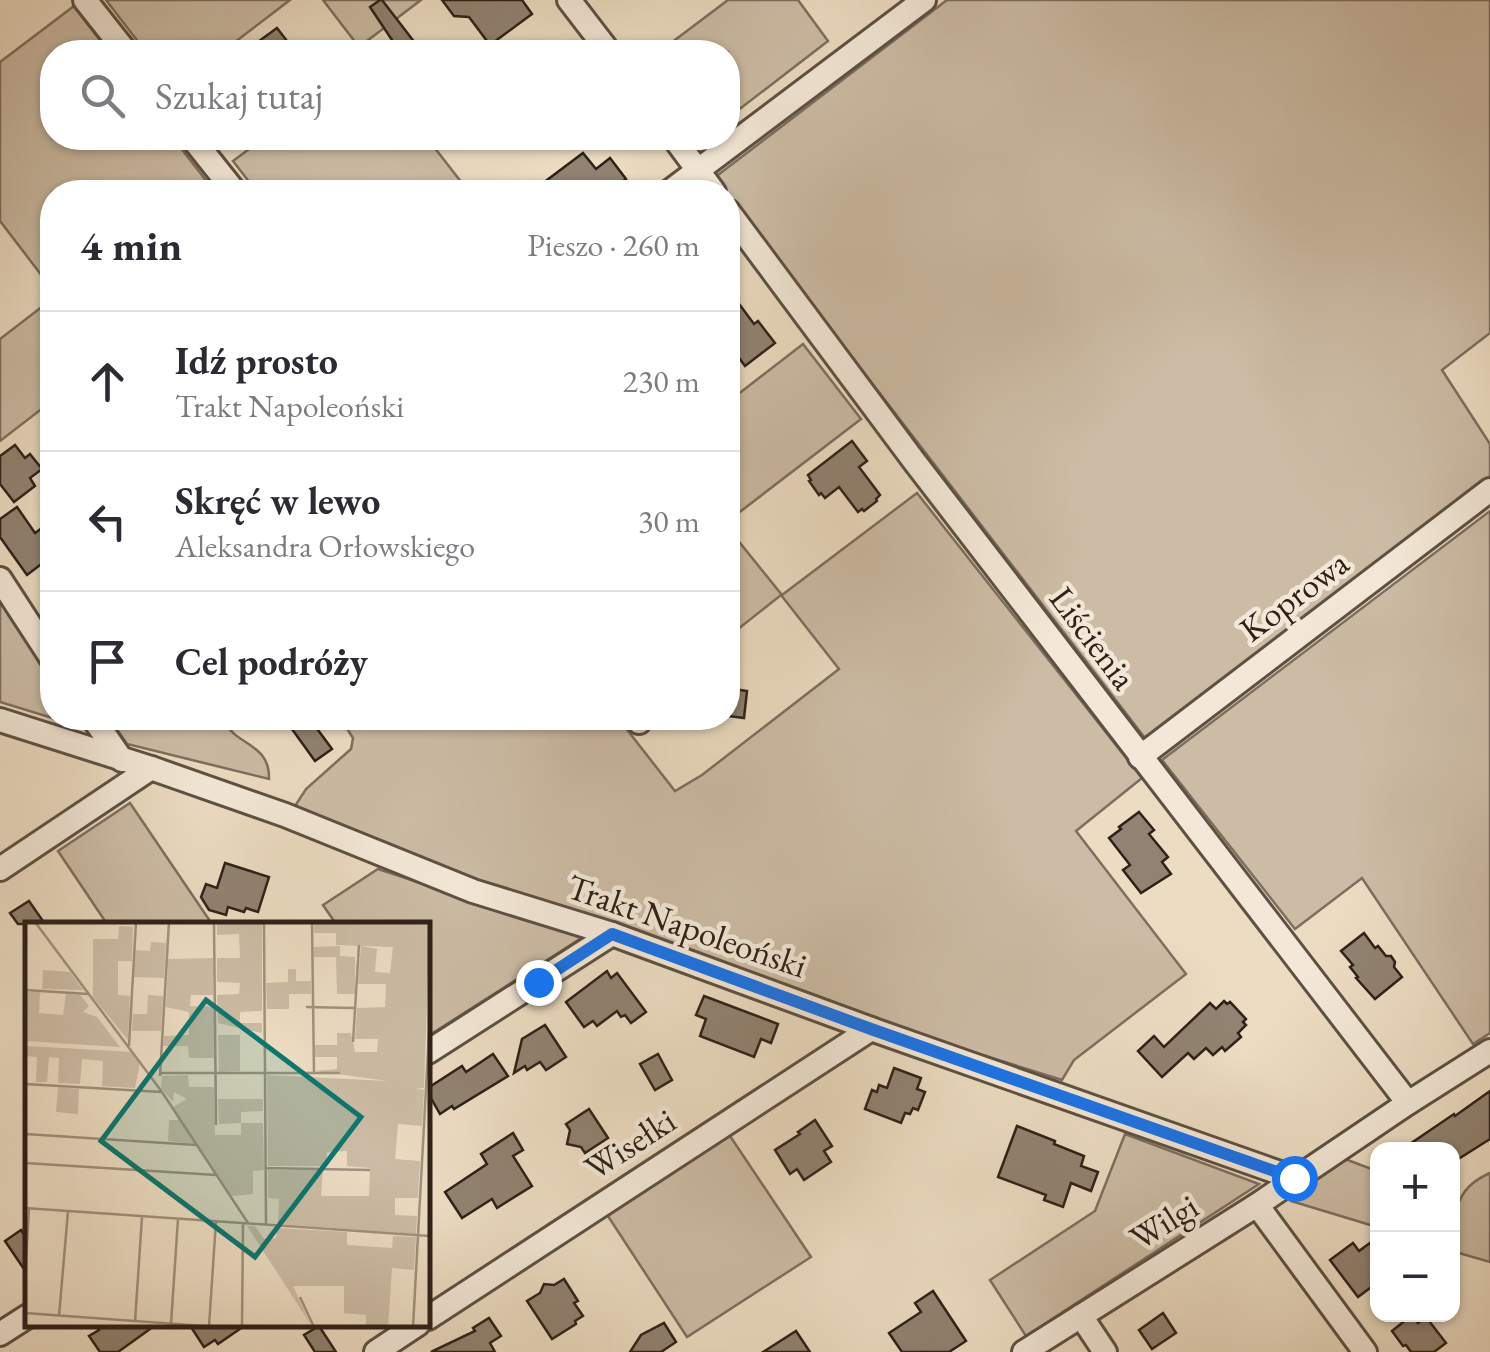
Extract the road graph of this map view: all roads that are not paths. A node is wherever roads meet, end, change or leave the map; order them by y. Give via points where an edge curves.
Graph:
1 (85, 0) edge
2 (569, 0) edge
3 (924, 0) edge
4 (117, 40) edge
5 (600, 40) edge
6 (740, 138) edge
7 (202, 150) edge
8 (683, 150) edge
9 (725, 150) edge
10 (698, 170) junction
11 (225, 180) edge
12 (685, 180) edge
13 (705, 180) edge
14 (740, 227) edge
15 (1490, 490) edge
16 (0, 579) edge
17 (40, 641) edge
18 (0, 720) edge
19 (101, 730) edge
20 (1140, 758) junction
21 (122, 760) junction
22 (152, 768) junction
23 (0, 868) edge
24 (612, 934) junction
25 (871, 1029) junction
26 (430, 1051) edge
27 (1490, 1051) edge
28 (1408, 1103) junction
29 (1294, 1178) junction
30 (1257, 1205) junction
31 (1080, 1316) junction
32 (430, 1317) edge
33 (25, 1318) edge
34 (414, 1327) edge
35 (0, 1334) edge
36 (376, 1352) edge
37 (1024, 1352) edge
38 (1105, 1352) edge
39 (1365, 1352) edge

1 - 4 street
2 - 5 street
3 - 6 street
7 - 11 street
8 - 10 street
9 - 10 street
10 - 12 street
10 - 13 street
14 - 20 street, Liścienia
15 - 20 street, Koprowa
16 - 17 street
18 - 21 street, Trakt Napoleoński
19 - 21 street
20 - 28 street, Liścienia
21 - 22 street, Trakt Napoleoński
22 - 23 street
22 - 24 street, Trakt Napoleoński via 484,895
24 - 25 street, Trakt Napoleoński
24 - 26 street
25 - 29 street, Trakt Napoleoński
25 - 32 street, Wisełki
27 - 28 street, Wilgi
28 - 29 street, Wilgi
29 - 30 street, Wilgi
30 - 31 street, Wilgi
30 - 39 street
31 - 37 street, Wilgi
31 - 38 street
33 - 35 street
34 - 36 street

